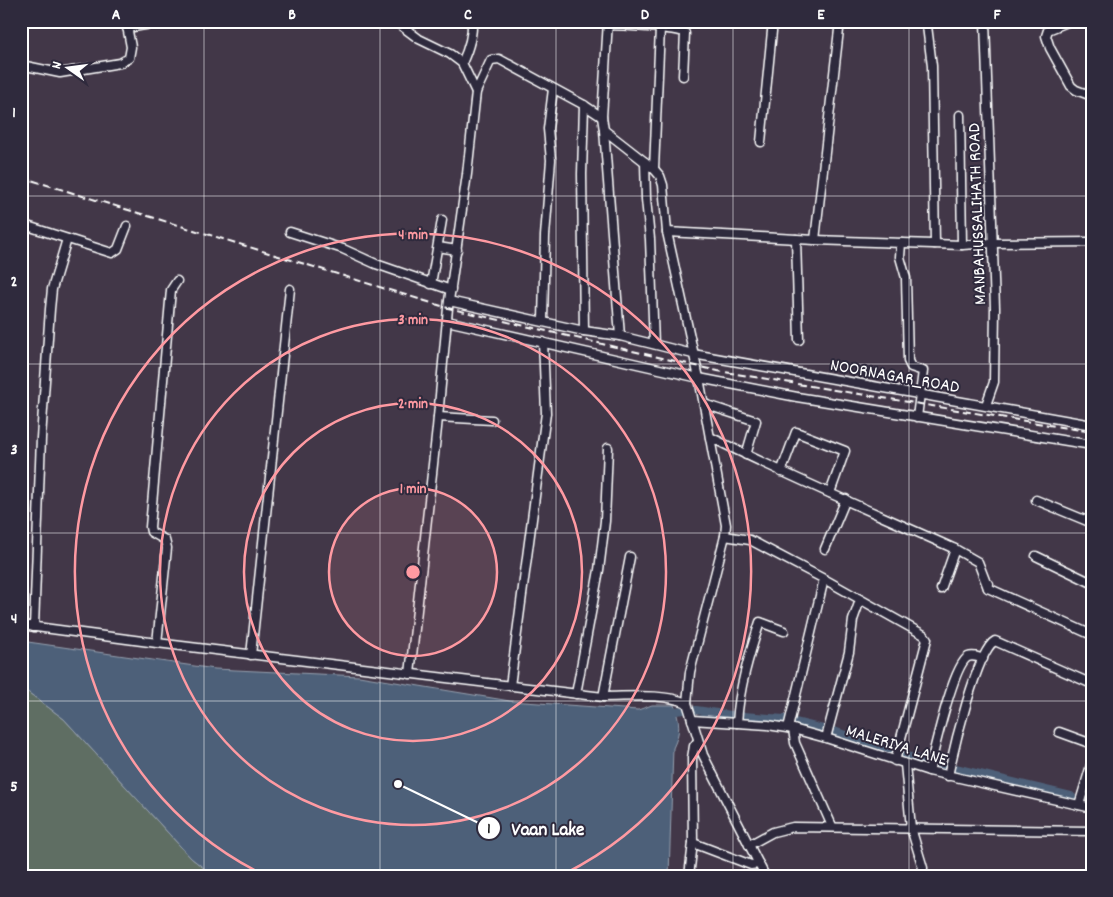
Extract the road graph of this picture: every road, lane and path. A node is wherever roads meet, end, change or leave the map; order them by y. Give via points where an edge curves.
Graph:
1 (154, 21) edge
2 (394, 21) edge
3 (472, 21) edge
4 (773, 21) edge
5 (840, 21) edge
6 (924, 21) edge
7 (985, 21) edge
8 (1070, 21) edge
9 (607, 23) edge
10 (127, 25) edge
11 (660, 28) junction
12 (462, 63) junction
13 (21, 65) edge
14 (683, 76) dead end
15 (554, 89) junction
16 (476, 92) junction
17 (1092, 96) edge
18 (584, 105) junction
19 (960, 115) dead end
20 (602, 117) junction
21 (604, 130) junction
22 (761, 142) dead end
23 (645, 162) junction
24 (654, 169) junction
25 (442, 220) dead end
26 (21, 224) edge
27 (127, 226) dead end
28 (290, 232) dead end
29 (667, 232) junction
30 (67, 239) junction
31 (796, 239) junction
32 (815, 240) junction
33 (1092, 242) edge
34 (901, 243) junction
35 (992, 243) junction
36 (935, 244) junction
37 (962, 245) junction
38 (438, 247) junction
39 (457, 250) junction
40 (177, 280) dead end
41 (431, 284) junction
42 (290, 289) dead end
43 (451, 290) junction
44 (450, 301) junction
45 (447, 321) junction
46 (543, 321) junction
47 (584, 331) junction
48 (620, 336) junction
49 (799, 340) dead end
50 (543, 342) junction
51 (654, 344) junction
52 (693, 354) junction
53 (699, 378) junction
54 (920, 394) junction
55 (704, 404) junction
56 (986, 405) junction
57 (438, 417) junction
58 (917, 417) junction
59 (492, 420) dead end
60 (1092, 425) edge
61 (710, 437) junction
62 (1092, 444) edge
63 (608, 448) dead end
64 (746, 455) junction
65 (781, 472) junction
66 (830, 493) junction
67 (846, 500) junction
68 (1036, 500) dead end
69 (1092, 523) edge
70 (725, 536) junction
71 (825, 549) dead end
72 (955, 549) junction
73 (1036, 556) dead end
74 (630, 557) dead end
75 (824, 579) junction
76 (1092, 583) edge
77 (941, 589) dead end
78 (860, 600) junction
79 (21, 625) edge
80 (34, 626) junction
81 (784, 630) dead end
82 (1092, 635) edge
83 (157, 644) junction
84 (251, 655) junction
85 (983, 659) junction
86 (410, 674) junction
87 (1092, 684) edge
88 (510, 686) junction
89 (576, 694) junction
90 (602, 697) junction
91 (687, 703) junction
92 (692, 720) junction
93 (737, 723) junction
94 (790, 729) junction
95 (1059, 732) dead end
96 (826, 738) junction
97 (698, 741) junction
98 (1092, 744) edge
99 (895, 761) junction
100 (1092, 762) edge
101 (905, 764) junction
102 (929, 771) junction
103 (948, 776) junction
104 (1079, 805) junction
105 (1092, 808) edge
106 (832, 826) junction
107 (911, 828) junction
108 (1092, 831) edge
109 (693, 843) junction
110 (749, 844) junction
111 (759, 864) junction
112 (689, 876) edge
113 (765, 876) edge
114 (922, 876) edge

1 - 10 street via 151,24
2 - 12 street
3 - 12 street via 469,48
4 - 22 street
5 - 32 street
6 - 36 street via 932,66
7 - 35 street, MANBAHUSSALIHATH ROAD
8 - 17 street via 1048,30 1046,36 1071,86
9 - 11 street
9 - 20 street
10 - 13 street via 131,47 129,58 120,63 60,73
11 - 14 street via 685,33
11 - 24 street
12 - 16 street
15 - 16 street via 499,59 490,60
15 - 18 street
15 - 46 street via 548,129 551,160
16 - 39 street
18 - 20 street
18 - 47 street
19 - 37 street
20 - 21 street
21 - 23 street
21 - 48 street
23 - 24 street
23 - 51 street
24 - 29 street via 663,184
25 - 38 street
26 - 30 street
27 - 30 street via 118,249 112,253
28 - 41 street
29 - 31 street
29 - 52 street
30 - 80 street via 52,288 50,309
31 - 32 street
31 - 49 street
32 - 34 street
33 - 35 street
34 - 36 street
34 - 54 street via 900,257 906,278 908,361 911,367 923,371
35 - 37 street
35 - 56 street, MANBAHUSSALIHATH ROAD via 994,382
36 - 37 street
38 - 39 street
38 - 41 street
39 - 43 street
40 - 83 street via 171,290 150,527 151,532 165,540 167,548
41 - 43 street
42 - 84 street
43 - 44 street
44 - 45 street
44 - 46 street, NOORNAGAR_ROAD
45 - 50 street
45 - 57 street
46 - 47 street, NOORNAGAR_ROAD
47 - 48 street, NOORNAGAR_ROAD
48 - 51 street, NOORNAGAR_ROAD
50 - 53 street
50 - 88 street via 546,413
51 - 52 street, NOORNAGAR_ROAD
52 - 53 street
52 - 54 street, NOORNAGAR_ROAD
53 - 55 street
53 - 58 street
54 - 56 street, NOORNAGAR_ROAD
54 - 58 street
55 - 61 street
55 - 64 street via 756,421
56 - 60 street, NOORNAGAR_ROAD
57 - 59 street
57 - 86 street
58 - 62 street
61 - 64 street
61 - 70 street via 726,525
63 - 89 street via 599,570
64 - 65 street
65 - 66 street
65 - 66 street via 796,432 845,451
66 - 67 street
67 - 71 street
67 - 72 street
68 - 69 street
70 - 75 street via 750,540
70 - 91 street via 690,672
72 - 77 street
72 - 82 street via 978,562 988,586
73 - 76 street
74 - 90 street
75 - 78 street
75 - 94 street
78 - 96 street via 852,620 849,652
78 - 99 street via 927,639
79 - 80 street
80 - 83 street
81 - 93 street via 760,622 746,665
83 - 84 street
84 - 86 street
85 - 87 street via 995,641
85 - 102 street via 973,656 962,664 941,723
85 - 103 street via 961,719
86 - 88 street
88 - 89 street
89 - 90 street
90 - 91 street via 658,698
91 - 92 street
92 - 93 street, MALERIYA LANE
92 - 97 street
93 - 94 street, MALERIYA LANE
94 - 96 street, MALERIYA LANE
94 - 106 street
95 - 98 street
96 - 99 street, MALERIYA LANE
97 - 109 street via 692,758
97 - 110 street
99 - 101 street, MALERIYA LANE
100 - 104 street
101 - 102 street, MALERIYA LANE
101 - 107 street
102 - 103 street, MALERIYA LANE
103 - 104 street, MALERIYA LANE
104 - 105 street, MALERIYA LANE
106 - 107 street
106 - 110 street via 793,827 773,832
107 - 108 street
107 - 114 street via 923,868
109 - 111 street
109 - 112 street
110 - 111 street
111 - 113 street

